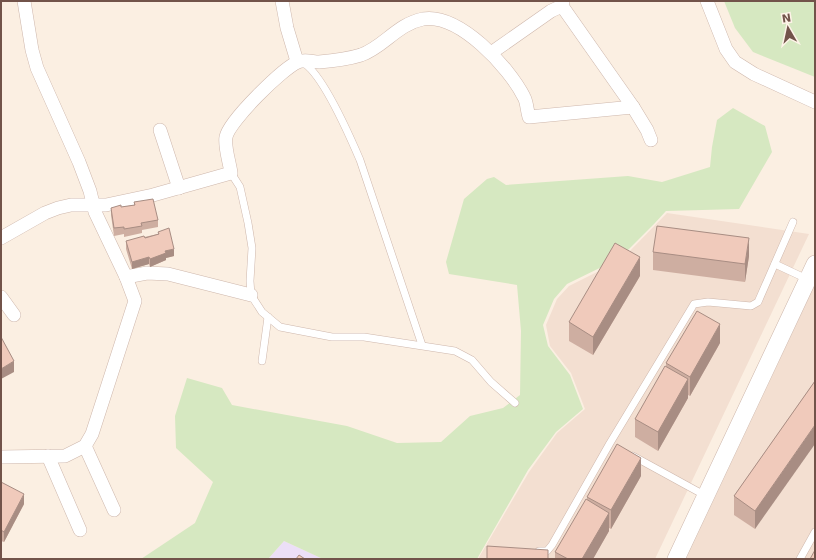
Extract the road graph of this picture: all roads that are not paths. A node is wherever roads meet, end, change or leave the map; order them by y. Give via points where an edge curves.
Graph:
1 (24, 1) edge
2 (282, 1) edge
3 (708, 1) edge
4 (563, 3) edge
5 (491, 53) junction
6 (299, 61) junction
7 (815, 102) edge
8 (633, 107) junction
9 (160, 130) dead end
10 (652, 140) dead end
11 (231, 173) junction
12 (178, 188) junction
13 (93, 204) junction
14 (793, 222) dead end
15 (1, 238) edge
16 (775, 264) junction
17 (813, 276) edge
18 (126, 277) junction
19 (251, 295) junction
20 (1, 297) edge
21 (14, 315) dead end
22 (268, 317) junction
23 (422, 345) junction
24 (262, 361) dead end
25 (515, 403) dead end
26 (610, 443) junction
27 (85, 446) junction
28 (617, 447) edge
29 (624, 451) edge
30 (48, 456) junction
31 (1, 457) edge
32 (706, 496) junction
33 (114, 510) dead end
34 (80, 530) dead end
35 (815, 532) edge
36 (533, 551) edge
37 (676, 559) edge
38 (800, 559) edge

1 - 13 street via 37,68 79,162
2 - 6 street via 287,28
3 - 7 street via 726,49 735,62 754,74
4 - 5 street
4 - 8 street
5 - 6 street via 450,23 439,19 424,19 400,28 362,54 320,62
5 - 8 street via 525,98 529,117
6 - 11 street via 284,70 229,128 226,138
6 - 23 lane via 309,66 319,80 360,160
8 - 10 street
9 - 12 street
11 - 12 street
11 - 19 lane via 240,187 248,223 252,248
12 - 13 street via 106,205
13 - 15 street via 72,205 45,213
13 - 18 street
14 - 16 lane
16 - 17 lane
16 - 26 lane via 758,302 751,306 708,302 694,304
17 - 32 street
18 - 19 street via 147,273 168,274
18 - 27 street via 135,301 92,434
19 - 22 lane
20 - 21 street
22 - 23 lane via 280,327 332,337 364,337
22 - 24 lane
23 - 25 lane via 455,351 472,360 491,382
26 - 28 lane
26 - 36 lane via 552,545 547,551
27 - 30 street via 65,456
27 - 33 street
29 - 32 lane
30 - 31 street
30 - 34 street
32 - 37 street
35 - 38 lane

